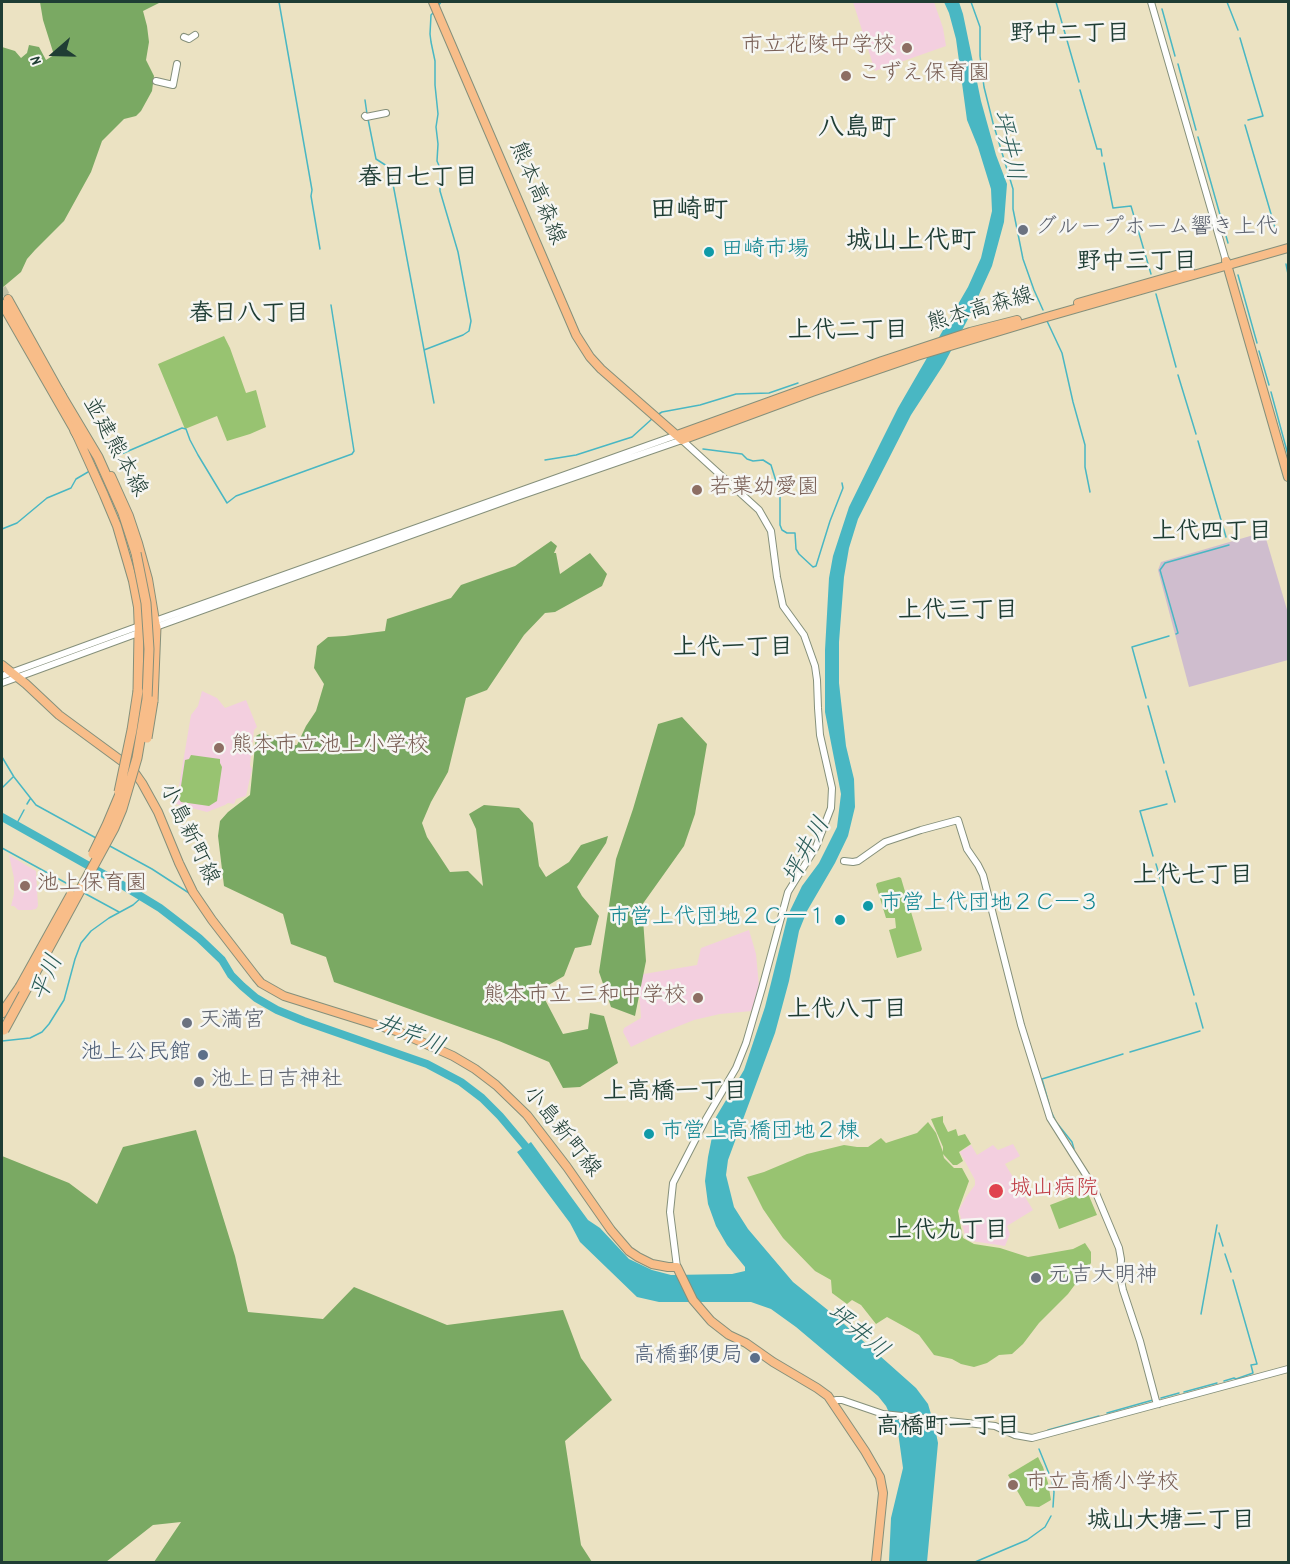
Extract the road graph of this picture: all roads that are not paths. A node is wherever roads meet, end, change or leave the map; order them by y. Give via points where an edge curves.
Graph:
1 (434, 2) edge
2 (1151, 2) edge
3 (195, 35) dead end
4 (184, 37) dead end
5 (177, 64) dead end
6 (156, 81) dead end
7 (386, 114) dead end
8 (365, 116) dead end
9 (1288, 243) edge
10 (1288, 248) edge
11 (1227, 263) junction
12 (5, 302) edge
13 (58, 390) junction
14 (75, 431) junction
15 (679, 438) junction
16 (1288, 477) edge
17 (134, 554) junction
18 (156, 624) junction
19 (139, 630) junction
20 (2, 665) edge
21 (14, 675) junction
22 (2, 676) edge
23 (2, 683) edge
24 (119, 808) junction
25 (844, 861) dead end
26 (2, 1013) edge
27 (3, 1033) edge
28 (678, 1270) junction
29 (1288, 1369) edge
30 (833, 1401) junction
31 (1159, 1404) junction
32 (876, 1563) edge

1 - 15 main road, 熊本高森線 via 576,335 601,369
2 - 11 street
3 - 4 street
5 - 6 street via 173,85
7 - 8 street
9 - 11 main road
10 - 11 main road
11 - 15 main road, 熊本高森線 via 917,356
11 - 15 main road, 熊本高森線 via 970,332
11 - 16 main road
12 - 13 main road, 並建熊本線
12 - 14 main road, 並建熊本線
13 - 17 highway via 98,457 123,513
13 - 18 main road, 並建熊本線 via 97,448 129,516 148,579
14 - 17 highway via 111,497
14 - 19 main road, 並建熊本線 via 126,554
15 - 18 street
15 - 28 street via 759,510 771,531 783,606 804,634 815,666 820,735 832,788 831,808 816,847 788,892 736,1068 672,1183 670,1212
17 - 24 highway, bridge via 143,619 144,680 136,738
18 - 19 street
18 - 24 highway, bridge via 153,702 146,746
19 - 21 street
19 - 24 highway, bridge via 138,691
20 - 21 main road, 小島新町線
21 - 22 street
21 - 23 street
21 - 28 main road, 小島新町線 via 135,773 158,812 198,900 261,983 295,1000 399,1032 475,1069 527,1115 622,1245 652,1264
24 - 26 highway, bridge
24 - 27 highway, bridge via 114,828
25 - 31 street via 858,861 885,842 958,820 965,843 983,875 1021,1025 1050,1118 1093,1186 1119,1248 1123,1290
28 - 30 main road via 696,1304 711,1321
29 - 31 street
30 - 31 street via 842,1400 874,1412 995,1426 1032,1438
30 - 32 main road via 883,1487

